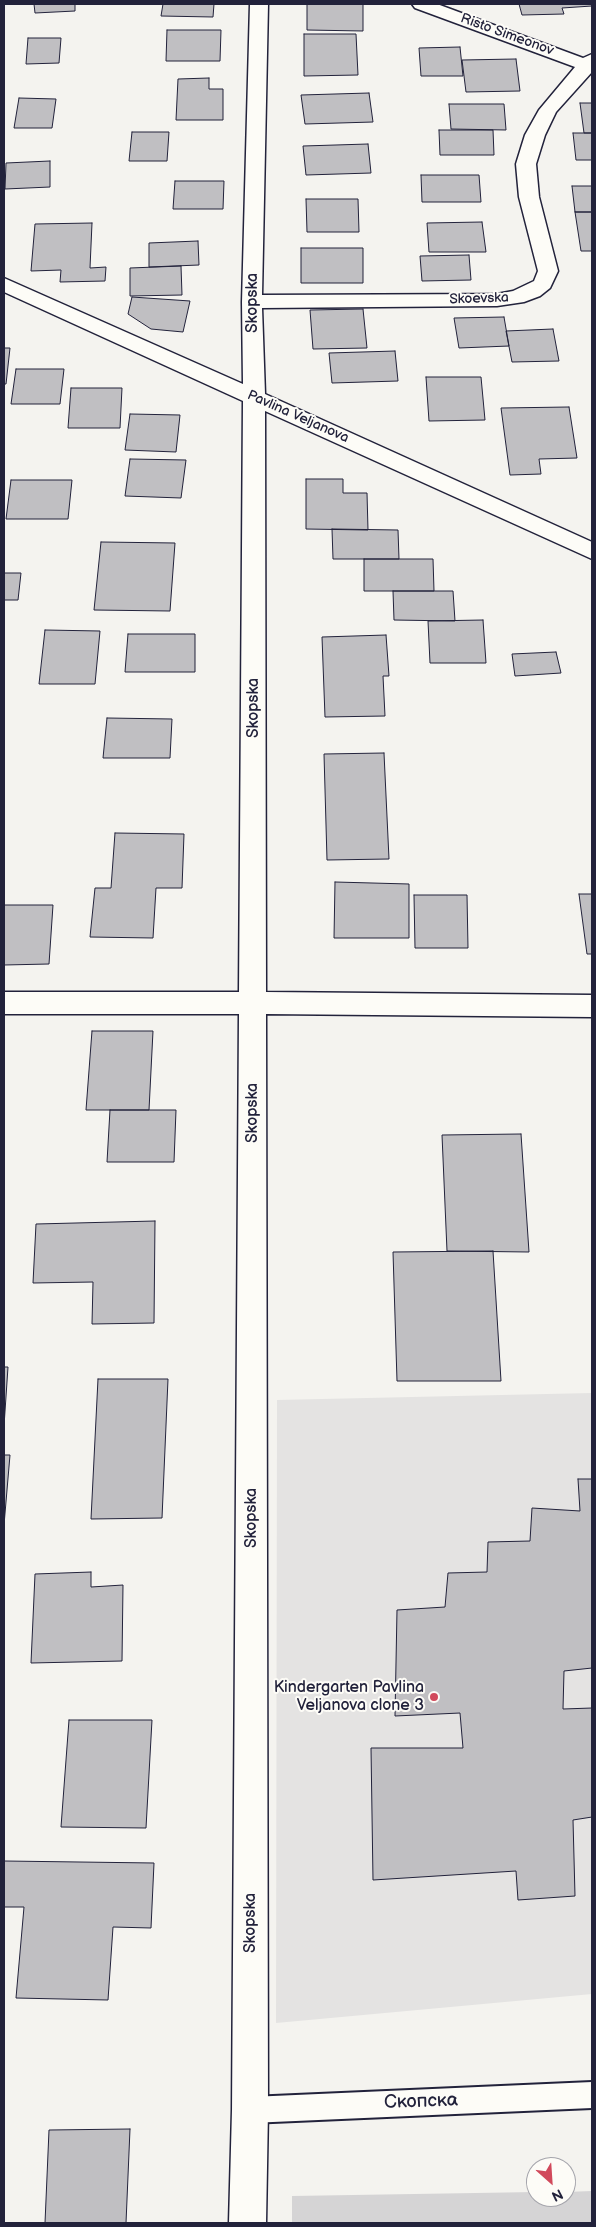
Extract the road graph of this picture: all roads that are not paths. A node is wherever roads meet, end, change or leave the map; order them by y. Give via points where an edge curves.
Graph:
1 (258, 4) edge
2 (421, 4) edge
3 (590, 63) edge
4 (4, 284) edge
5 (252, 302) junction
6 (254, 397) junction
7 (592, 551) edge
8 (253, 1003) junction
9 (4, 1004) edge
10 (592, 1006) edge
11 (592, 2095) edge
12 (250, 2110) junction
13 (247, 2223) edge

1 - 5 street, Skopska
2 - 3 street, Risto Simeonov
3 - 5 street, Skoevska via 548,110 535,134 526,164 529,197 548,271 543,284 517,297 497,300
4 - 6 street, Pavlina Veljanova
5 - 6 street, Skopska
6 - 7 street, Pavlina Veljanova
6 - 8 street, Skopska
8 - 9 street
8 - 10 street
8 - 12 street, Skopska
11 - 12 lane, Скопска
12 - 13 street, Skopska

